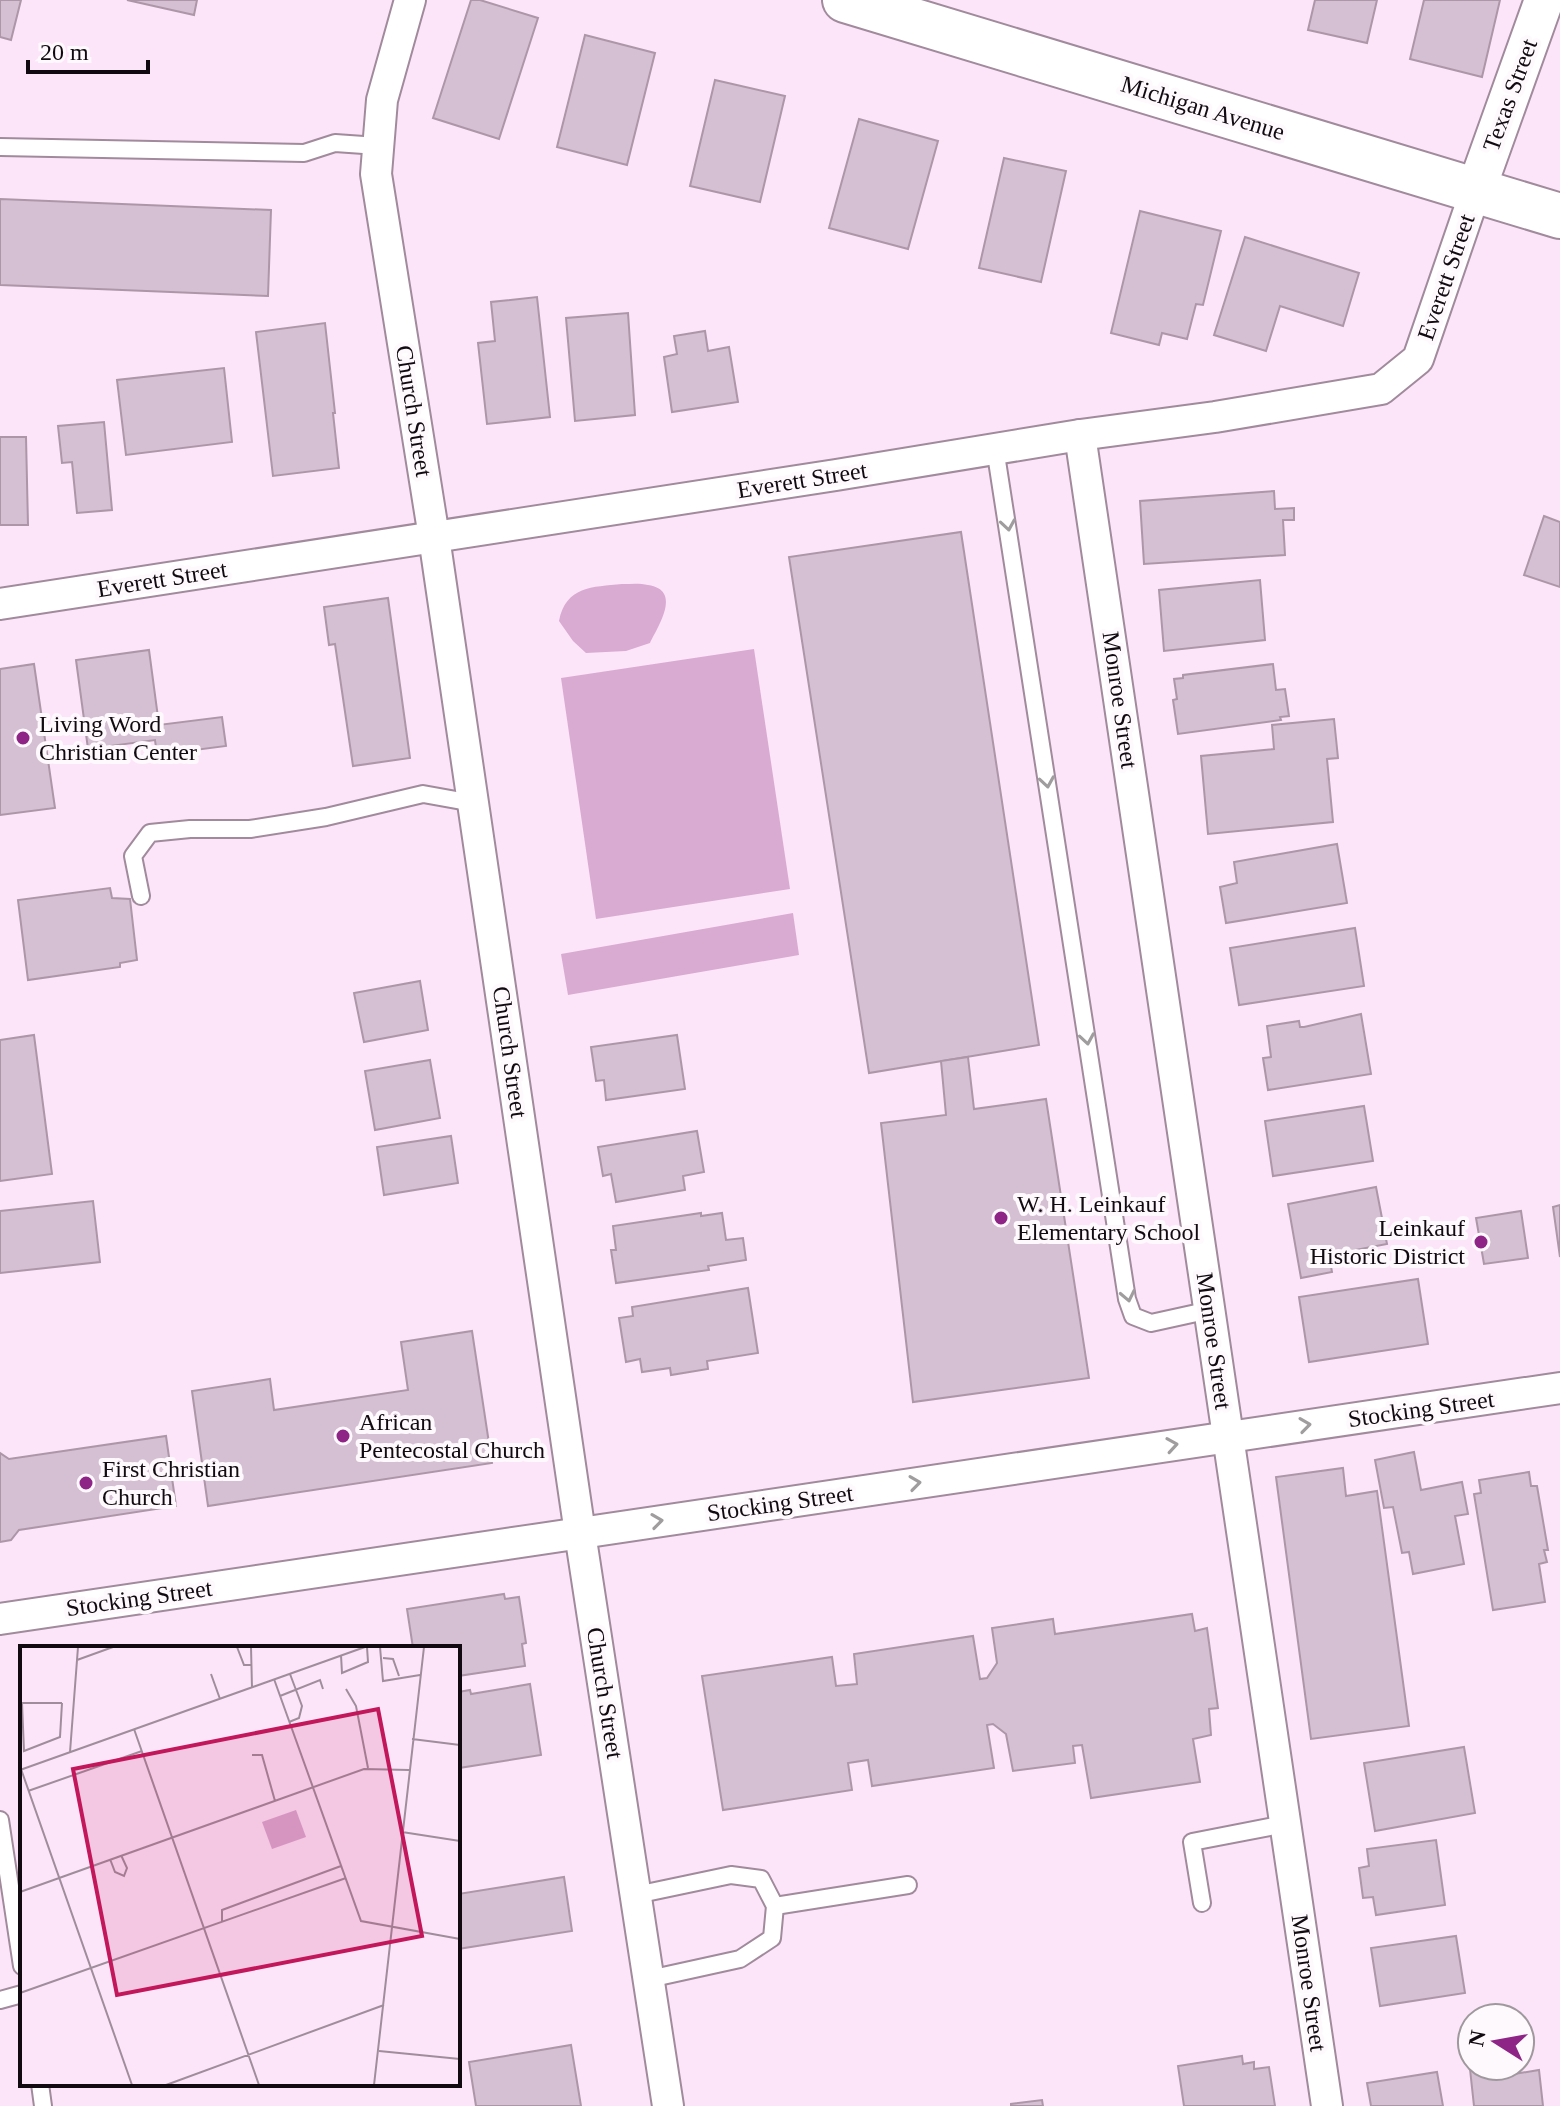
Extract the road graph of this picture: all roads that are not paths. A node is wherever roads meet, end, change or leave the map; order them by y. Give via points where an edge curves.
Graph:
1 (410, 0) edge
2 (846, 0) edge
3 (1544, 0) edge
4 (378, 146) junction
5 (0, 147) edge
6 (1476, 190) junction
7 (1560, 216) edge
8 (1080, 435) junction
9 (995, 448) junction
10 (434, 537) junction
11 (0, 604) edge
12 (473, 803) junction
13 (141, 896) dead end
14 (1210, 1310) junction
15 (1560, 1388) edge
16 (1228, 1437) junction
17 (580, 1533) junction
18 (0, 1619) edge
19 (0, 1820) edge
20 (1285, 1824) junction
21 (908, 1885) dead end
22 (636, 1895) junction
23 (1202, 1903) dead end
24 (775, 1906) junction
25 (20, 1953) edge
26 (649, 1979) junction
27 (20, 1995) edge
28 (0, 2000) edge
29 (40, 2086) edge
30 (43, 2106) edge
31 (668, 2106) edge
32 (1327, 2106) edge

1 - 4 street, Church Street via 382,100
2 - 6 main road, Michigan Avenue
3 - 6 street, Texas Street
4 - 5 lane via 335,143 304,153
4 - 10 street, Church Street via 376,174
6 - 7 main road, Michigan Avenue
6 - 8 street, Everett Street via 1418,359 1381,389
8 - 9 street, Everett Street
8 - 14 street, Monroe Street
9 - 10 street, Everett Street
9 -> 14 lane via 1127,1299 1133,1316 1151,1323
10 - 11 street, Everett Street
10 - 12 street, Church Street
12 - 13 lane via 423,794 250,829 150,833 133,856
12 - 17 street, Church Street
14 - 16 street, Monroe Street
16 -> 15 street, Stocking Street
17 -> 16 street, Stocking Street
16 - 20 street, Monroe Street
17 - 18 street, Stocking Street
17 - 22 street, Church Street
19 - 25 lane
20 - 23 lane via 1192,1842
20 - 32 street, Monroe Street
21 - 24 lane
22 - 24 lane via 731,1875 761,1879
22 - 26 street, Church Street
24 - 26 lane via 772,1938 740,1959
26 - 31 street, Church Street
27 - 28 lane
29 - 30 lane

